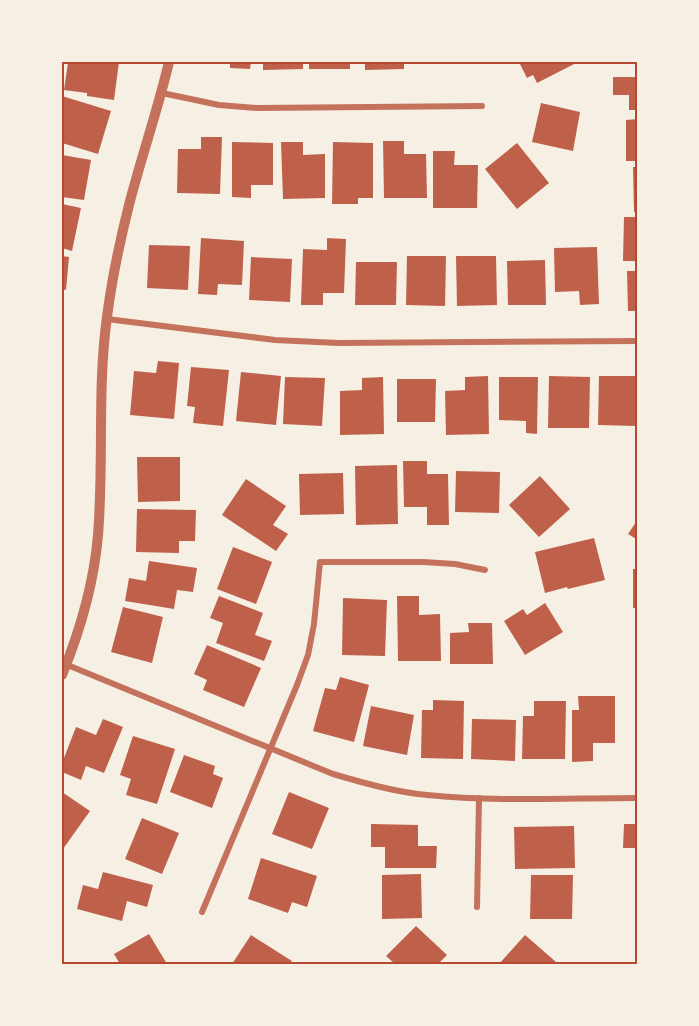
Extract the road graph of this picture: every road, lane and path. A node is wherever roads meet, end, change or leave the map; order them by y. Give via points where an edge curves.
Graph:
1 (169, 62) edge
2 (162, 93) junction
3 (482, 106) dead end
4 (106, 319) junction
5 (638, 341) edge
6 (485, 570) dead end
7 (63, 667) edge
8 (270, 750) junction
9 (479, 798) junction
10 (638, 798) edge
11 (477, 907) dead end
12 (202, 912) dead end

1 - 2 street
2 - 3 street via 257,108
2 - 4 street via 130,201
4 - 5 street via 275,340 338,343
4 - 7 street via 98,537 89,592
6 - 8 street via 423,562 320,562 308,655
7 - 8 street
8 - 9 street via 379,787
8 - 12 street
9 - 10 street
9 - 11 street

